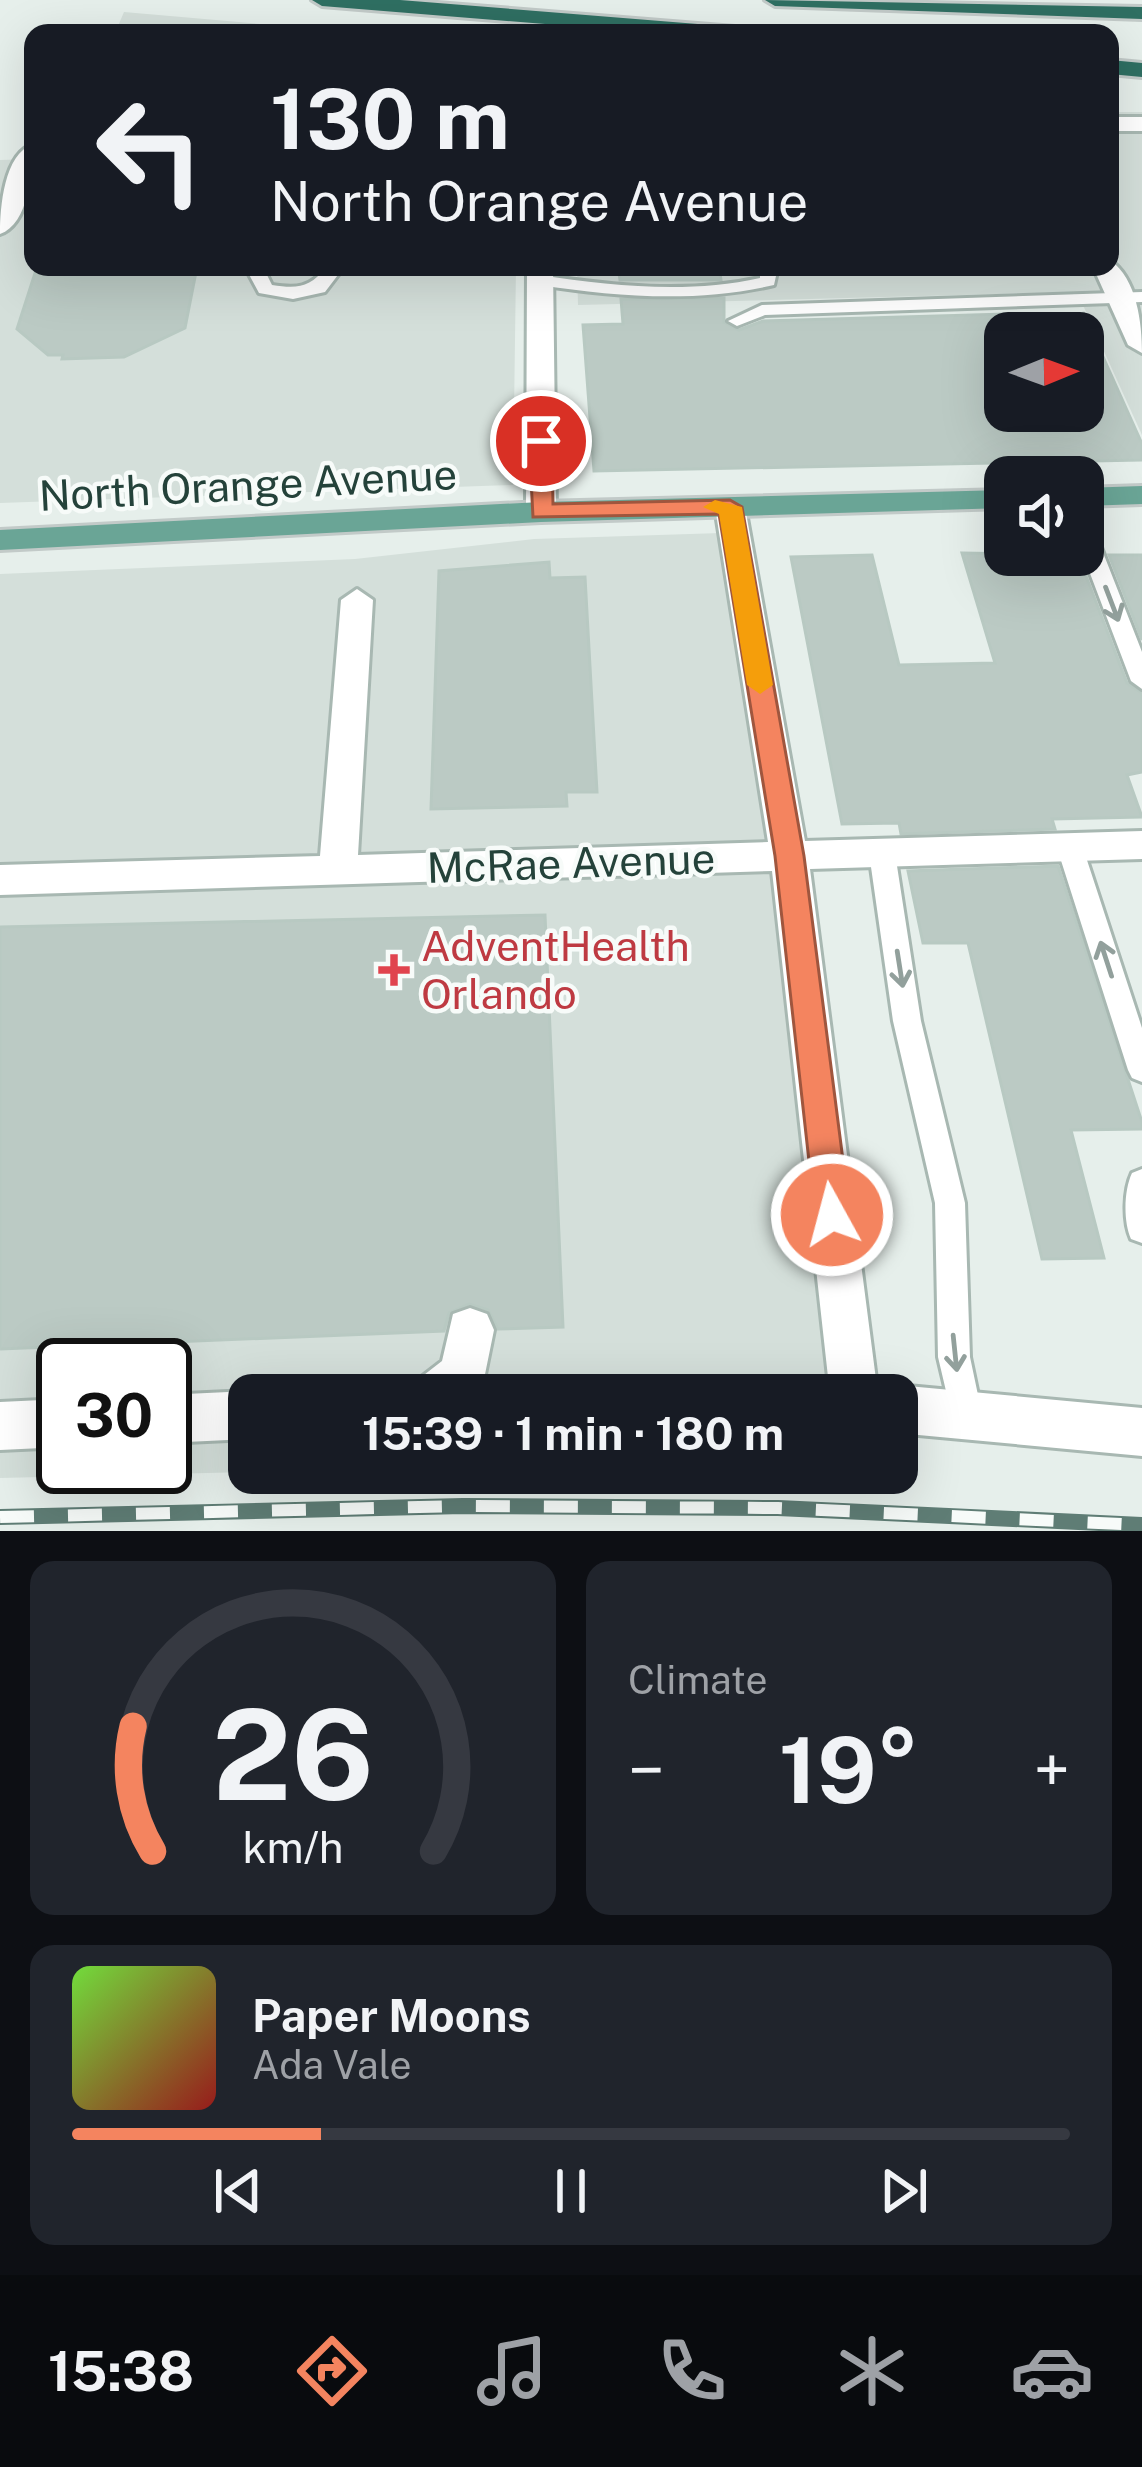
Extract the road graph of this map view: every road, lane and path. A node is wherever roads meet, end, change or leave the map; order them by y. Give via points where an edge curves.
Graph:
1 (322, 0) edge
2 (775, 0) edge
3 (1142, 13) edge
4 (622, 24) edge
5 (24, 188) edge
6 (1, 221) edge
7 (260, 276) edge
8 (328, 276) edge
9 (540, 276) edge
10 (554, 276) edge
11 (768, 276) edge
12 (1131, 298) edge
13 (736, 321) dead end
14 (1142, 345) edge
15 (1142, 495) edge
16 (1104, 496) edge
17 (984, 500) edge
18 (730, 507) junction
19 (541, 512) junction
20 (0, 540) edge
21 (1102, 576) edge
22 (357, 600) dead end
23 (1142, 681) edge
24 (1142, 845) edge
25 (1070, 848) junction
26 (882, 854) junction
27 (789, 856) junction
28 (338, 870) junction
29 (0, 880) edge
30 (1142, 1070) edge
31 (1142, 1181) edge
32 (1142, 1229) edge
33 (470, 1330) dead end
34 (464, 1374) edge
35 (851, 1374) edge
36 (918, 1411) edge
37 (966, 1414) junction
38 (228, 1416) edge
39 (192, 1418) edge
40 (36, 1424) edge
41 (0, 1426) edge
42 (1142, 1432) edge

1 - 4 highway
2 - 3 highway
5 - 6 street
7 - 8 lane via 265,289 293,294 319,288
9 - 19 street
10 - 11 lane via 615,289 743,286
12 - 13 lane via 762,310
12 - 14 street
15 - 16 main road
17 - 18 main road, North Orange Avenue
18 - 19 main road, North Orange Avenue
18 - 27 street
19 - 20 main road, North Orange Avenue
21 -> 23 lane
22 - 28 street
24 - 25 street, McRae Avenue
25 - 26 street, McRae Avenue
30 -> 25 lane
26 - 27 street, McRae Avenue
26 -> 37 lane via 908,1021 950,1203 954,1357
27 - 28 street, McRae Avenue
27 - 35 street
28 - 29 street, McRae Avenue
31 - 32 lane
33 - 34 street
36 - 37 street
37 - 42 street
38 - 39 street
40 - 41 street

